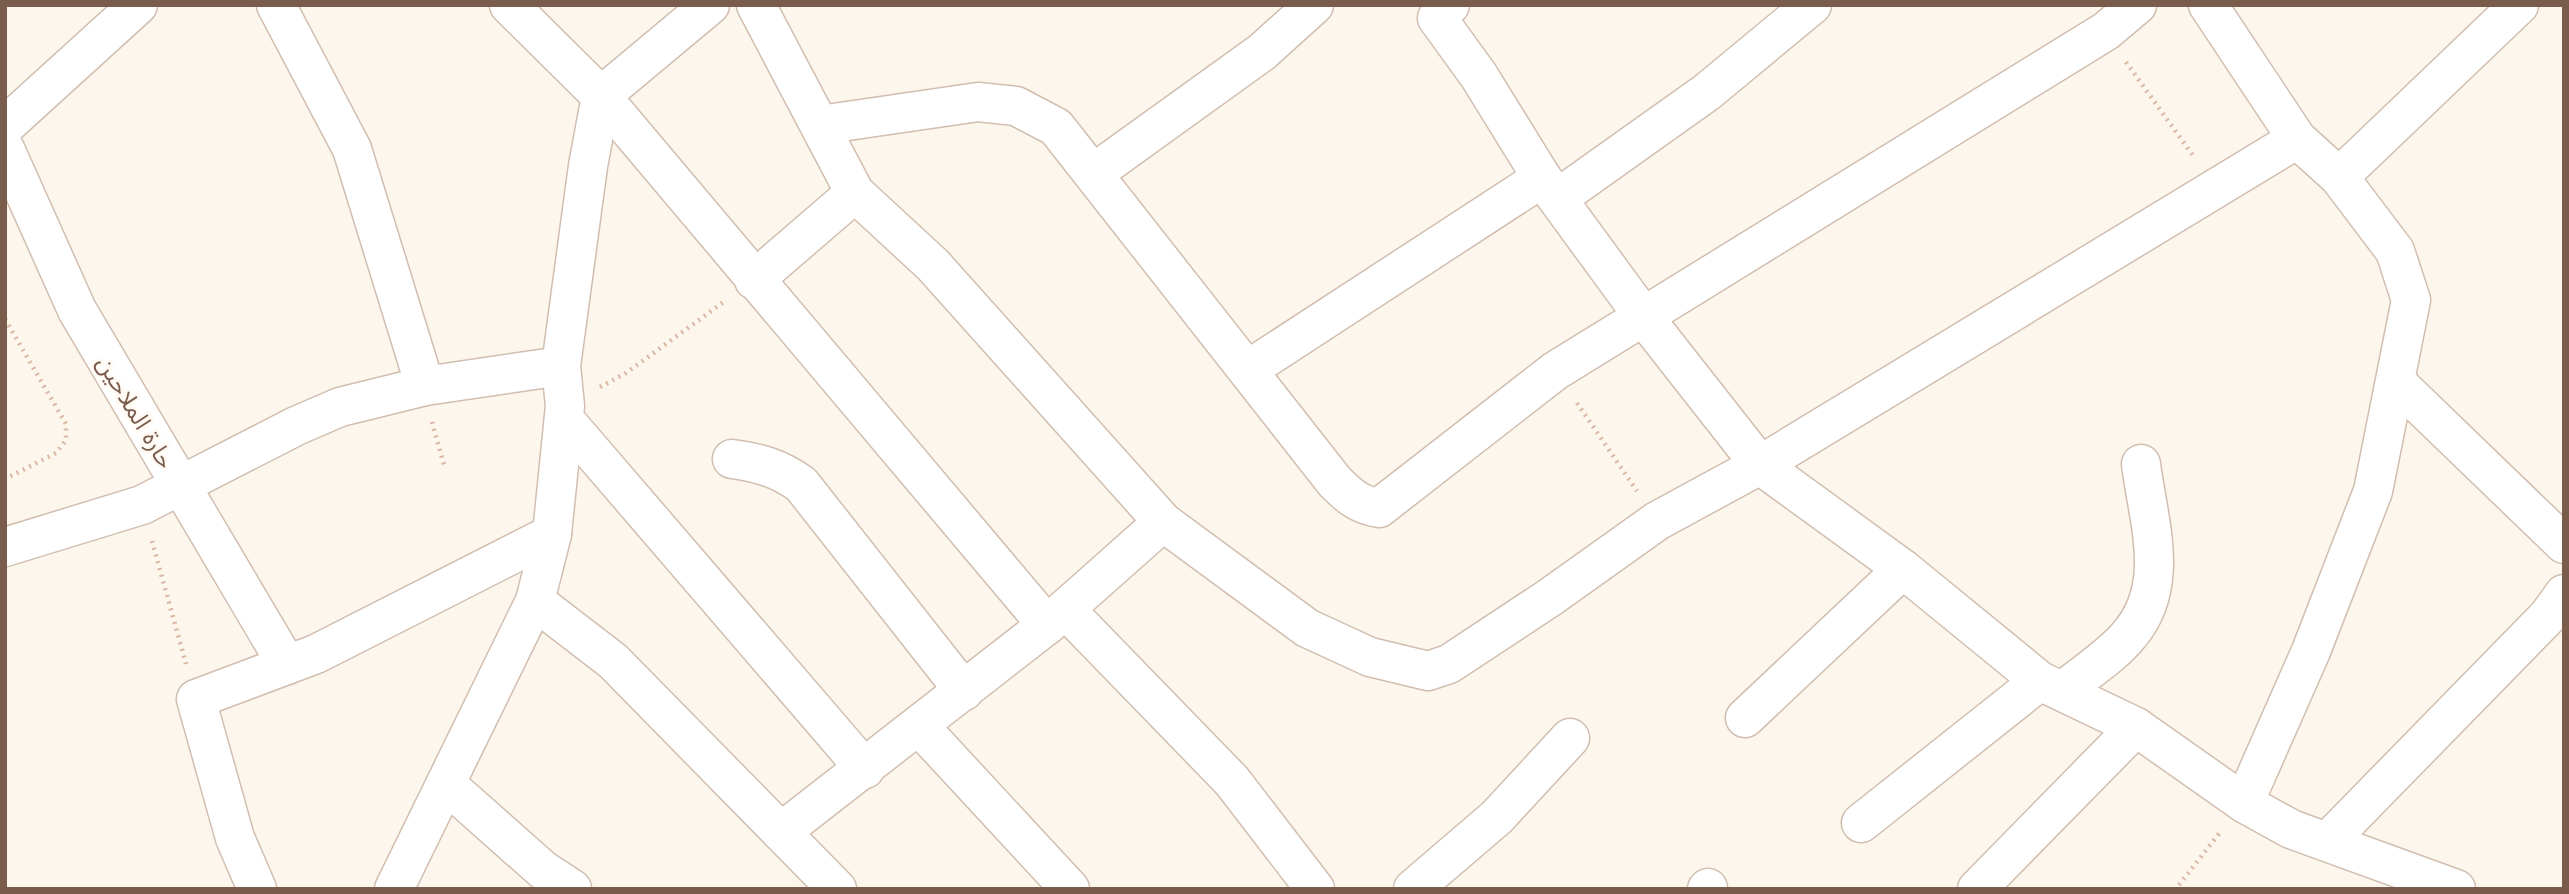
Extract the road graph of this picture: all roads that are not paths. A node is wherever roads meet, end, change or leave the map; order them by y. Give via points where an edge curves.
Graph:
1 (138, 5) edge
2 (276, 5) edge
3 (509, 5) edge
4 (710, 5) edge
5 (756, 5) edge
6 (1314, 5) edge
7 (1812, 5) edge
8 (2137, 5) edge
9 (2208, 5) edge
10 (2519, 5) edge
11 (1437, 10) edge
12 (601, 96) junction
13 (821, 125) junction
14 (5, 126) edge
15 (2297, 139) junction
16 (5, 149) edge
17 (1094, 173) junction
18 (2339, 177) junction
19 (1550, 188) junction
20 (855, 193) junction
21 (754, 280) junction
22 (1643, 316) junction
23 (561, 366) junction
24 (1249, 369) junction
25 (2396, 382) junction
26 (425, 386) junction
27 (565, 413) junction
28 (732, 459) dead end
29 (2141, 464) dead end
30 (1760, 465) junction
31 (180, 487) junction
32 (1163, 522) junction
33 (552, 534) junction
34 (2564, 544) edge
35 (11, 551) edge
36 (1903, 569) junction
37 (2564, 594) edge
38 (534, 601) junction
39 (1056, 617) junction
40 (287, 665) junction
41 (2051, 686) junction
42 (964, 691) junction
43 (1745, 718) dead end
44 (919, 727) junction
45 (2136, 727) junction
46 (1570, 738) dead end
47 (865, 769) junction
48 (446, 784) junction
49 (2244, 803) junction
50 (1861, 823) dead end
51 (781, 832) junction
52 (2328, 841) junction
53 (257, 889) edge
54 (394, 889) edge
55 (572, 889) edge
56 (836, 889) edge
57 (1070, 889) edge
58 (1315, 889) edge
59 (1413, 889) edge
60 (1977, 889) edge
61 (2455, 889) edge

1 - 14 street
2 - 26 street via 352,149
3 - 12 street
4 - 12 street
5 - 13 street
6 - 17 street via 1262,52
7 - 19 street via 1707,93
8 - 22 street via 2106,31
9 - 15 street
10 - 18 street
11 - 19 street
12 - 21 street
12 - 23 street
13 - 17 street via 978,102 1016,106 1056,127
13 - 20 street
15 - 18 street
15 - 30 street
16 - 31 street, حارة الملاحين via 76,310
17 - 24 street
18 - 25 street via 2395,251 2405,276 2411,300
19 - 22 street
19 - 24 street
20 - 21 street
20 - 32 street via 933,265
21 - 39 street
22 - 24 street via 1555,371 1379,508 1351,498 1335,482
22 - 30 street
23 - 26 street
23 - 27 street
25 - 34 street
25 - 49 street via 2373,491 2311,652
26 - 31 street via 341,407
27 - 33 street
27 - 47 street
28 - 42 street via 763,463 802,484
29 - 41 street via 2155,541 2155,575 2146,607 2130,635
30 - 32 street via 1657,521 1549,598 1448,664 1428,671 1370,657 1307,628
30 - 36 street
31 - 35 street
31 - 40 street, حارة الملاحين
32 - 39 street
33 - 38 street
33 - 40 street
36 - 41 street
36 - 43 street
37 - 52 street
38 - 48 street
38 - 51 street via 613,661
39 - 42 street
39 - 58 street via 1232,781
40 - 53 street via 196,699 235,838
41 - 45 street
41 - 50 street
42 - 44 street
44 - 47 street
44 - 57 street
45 - 49 street
45 - 60 street
46 - 59 street via 1497,817
47 - 51 street
48 - 54 street
48 - 55 street via 543,870
49 - 52 street via 2291,829
51 - 56 street
52 - 61 street

